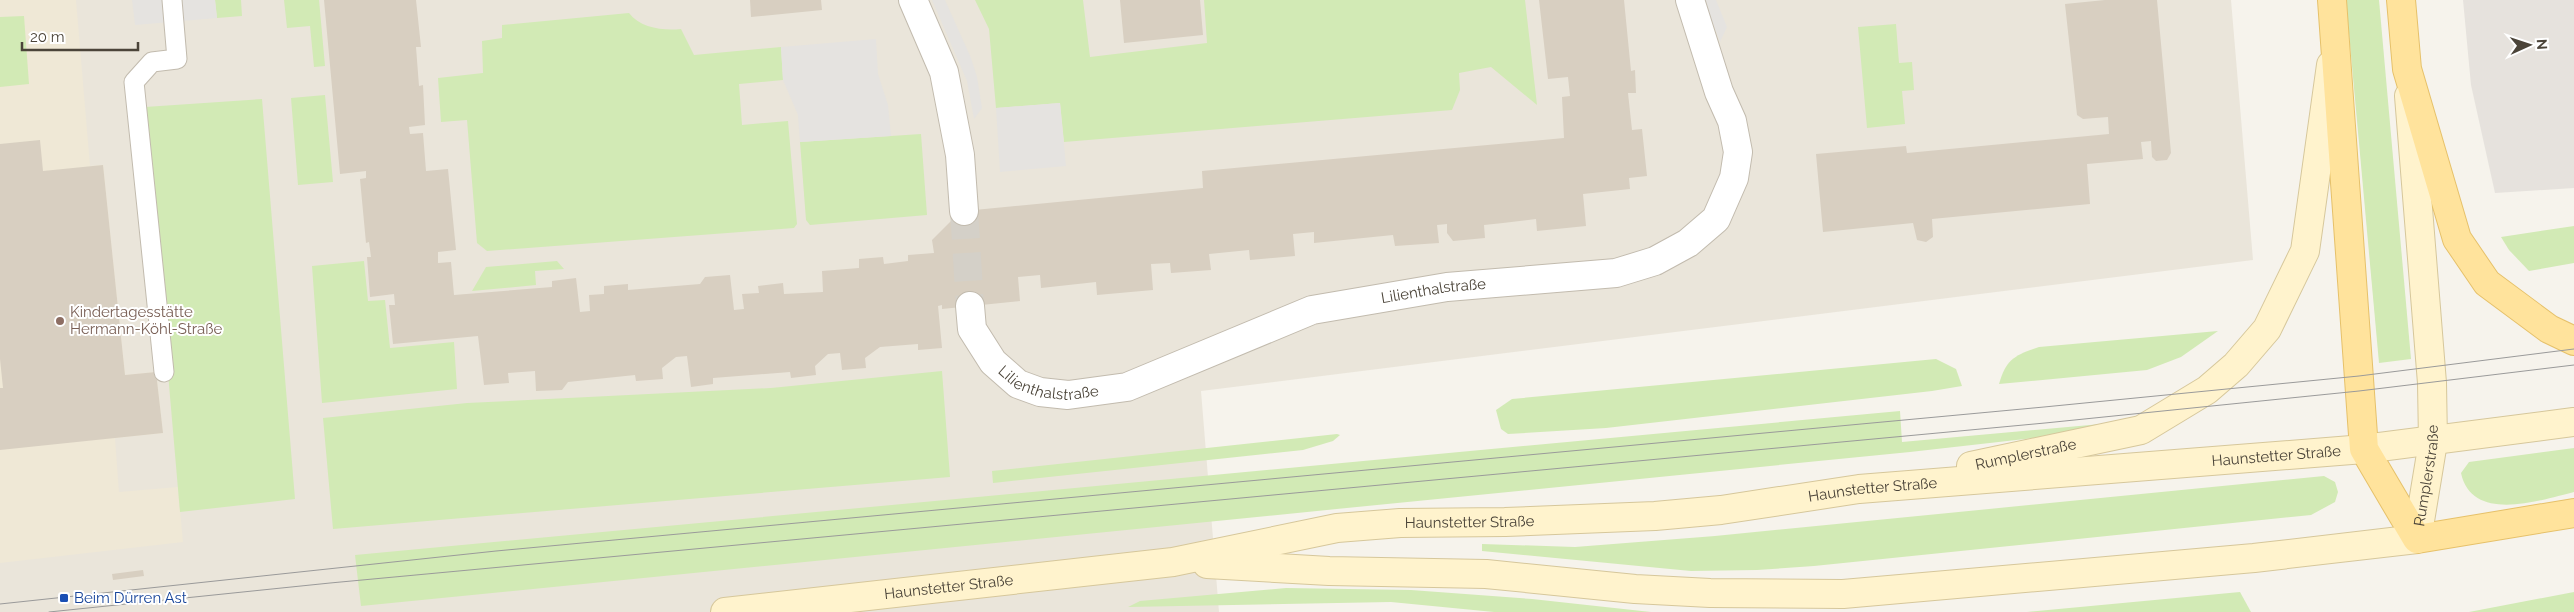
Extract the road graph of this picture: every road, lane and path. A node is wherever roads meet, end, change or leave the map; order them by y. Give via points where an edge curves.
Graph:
1 (172, 0) edge
2 (913, 0) edge
3 (1690, 0) edge
4 (2332, 0) edge
5 (2401, 0) edge
6 (2335, 31) junction
7 (2406, 69) junction
8 (964, 211) tunnel mouth
9 (970, 306) tunnel mouth
10 (2574, 341) edge
11 (164, 372) dead end
12 (2574, 422) edge
13 (2432, 442) junction
14 (2364, 449) junction
15 (1859, 489) junction
16 (2574, 513) edge
17 (2417, 539) junction
18 (1173, 562) junction
19 (724, 612) edge

1 - 11 lane via 177,59 152,62 134,82
2 - 8 street via 944,72 960,155
3 - 9 street, Lilienthalstraße via 1719,92 1732,121 1738,152 1734,178 1716,219 1688,243 1655,261 1616,273 1447,287 1312,310 1127,387 1068,394 1040,392 1018,384 993,362 972,329
4 - 6 main road, Rumplerstraße
5 - 7 main road, Rumplerstraße
6 - 14 main road, Rumplerstraße
6 - 15 main road, Rumplerstraße via 2305,251 2267,329 2236,365 2207,390 2141,430
7 - 10 main road, Rumplerstraße via 2458,239 2487,283 2549,330
7 - 13 main road, Rumplerstraße via 2432,383
12 - 13 main road, Haunstetter Straße
13 - 14 main road, Haunstetter Straße
13 - 17 main road, Rumplerstraße
14 - 15 main road, Haunstetter Straße
14 - 17 main road, Rumplerstraße
15 - 18 main road, Haunstetter Straße via 1721,510 1664,515 1506,522 1400,522 1337,528
16 - 17 main road, Haunstetter Straße
17 - 18 main road, Haunstetter Straße via 2254,558 1843,594 1710,594 1486,574 1330,571
18 - 19 main road, Haunstetter Straße

